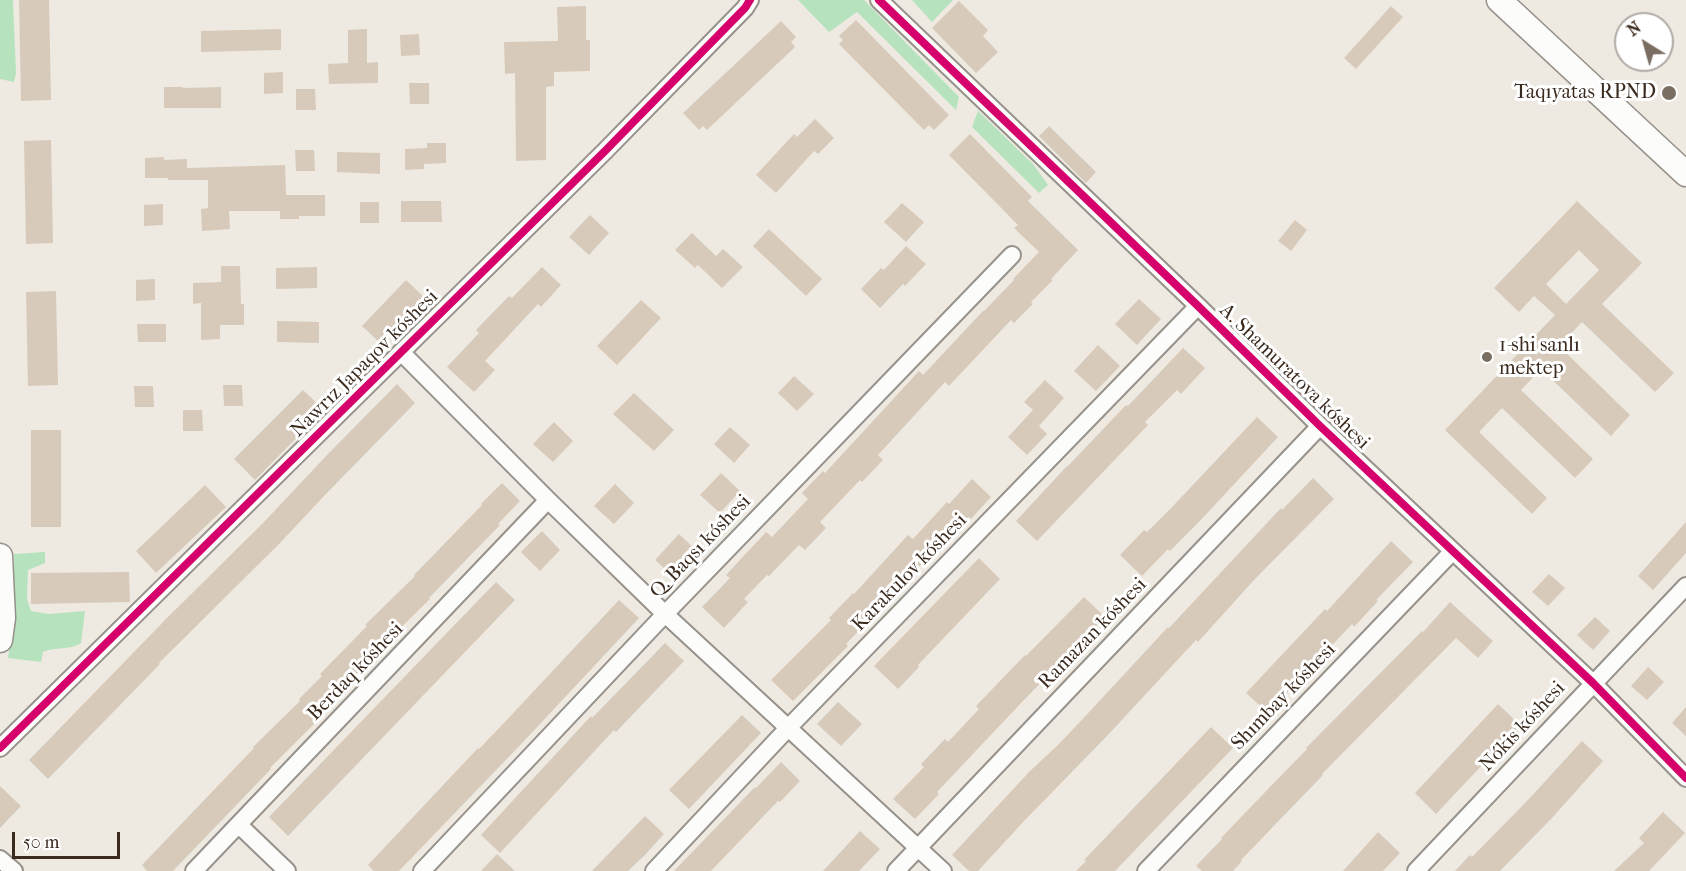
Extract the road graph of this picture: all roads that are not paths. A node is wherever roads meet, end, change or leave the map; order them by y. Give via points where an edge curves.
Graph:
1 (750, 0) edge
2 (879, 0) edge
3 (1499, 0) edge
4 (1686, 174) edge
5 (1012, 255) dead end
6 (1198, 306) junction
7 (401, 352) junction
8 (1320, 426) junction
9 (548, 500) junction
10 (1452, 552) junction
11 (0, 556) edge
12 (1686, 586) edge
13 (666, 614) junction
14 (0, 640) edge
15 (1593, 683) junction
16 (789, 727) junction
17 (0, 748) edge
18 (1686, 778) edge
19 (239, 825) junction
20 (919, 848) junction
21 (0, 859) edge
22 (14, 871) edge
23 (194, 871) edge
24 (286, 871) edge
25 (422, 871) edge
26 (654, 871) edge
27 (896, 871) edge
28 (943, 871) edge
29 (1146, 871) edge
30 (1416, 871) edge

1 - 7 street, Nawrız Japaqov kóshesi via 605,151
2 - 6 street, A. Shamuratova kóshesi
3 - 4 street
5 - 13 street, Q. Baqsı kóshesi
6 - 8 street, A. Shamuratova kóshesi
6 - 16 street, Karakulov kóshesi
7 - 9 street
7 - 17 street, Nawrız Japaqov kóshesi
8 - 10 street, A. Shamuratova kóshesi
8 - 20 street, Ramazan kóshesi
9 - 13 street
9 - 19 street, Berdaq kóshesi
10 - 15 street, A. Shamuratova kóshesi
10 - 29 street, Shımbay kóshesi
11 - 14 street
12 - 15 street, Nókis kóshesi
13 - 16 street
13 - 25 street, Q. Baqsı kóshesi
15 - 18 street, A. Shamuratova kóshesi
15 - 30 street, Nókis kóshesi
16 - 20 street
16 - 26 street, Karakulov kóshesi
19 - 23 street, Berdaq kóshesi
19 - 24 street
20 - 27 street, Ramazan kóshesi
20 - 28 street
21 - 22 street

